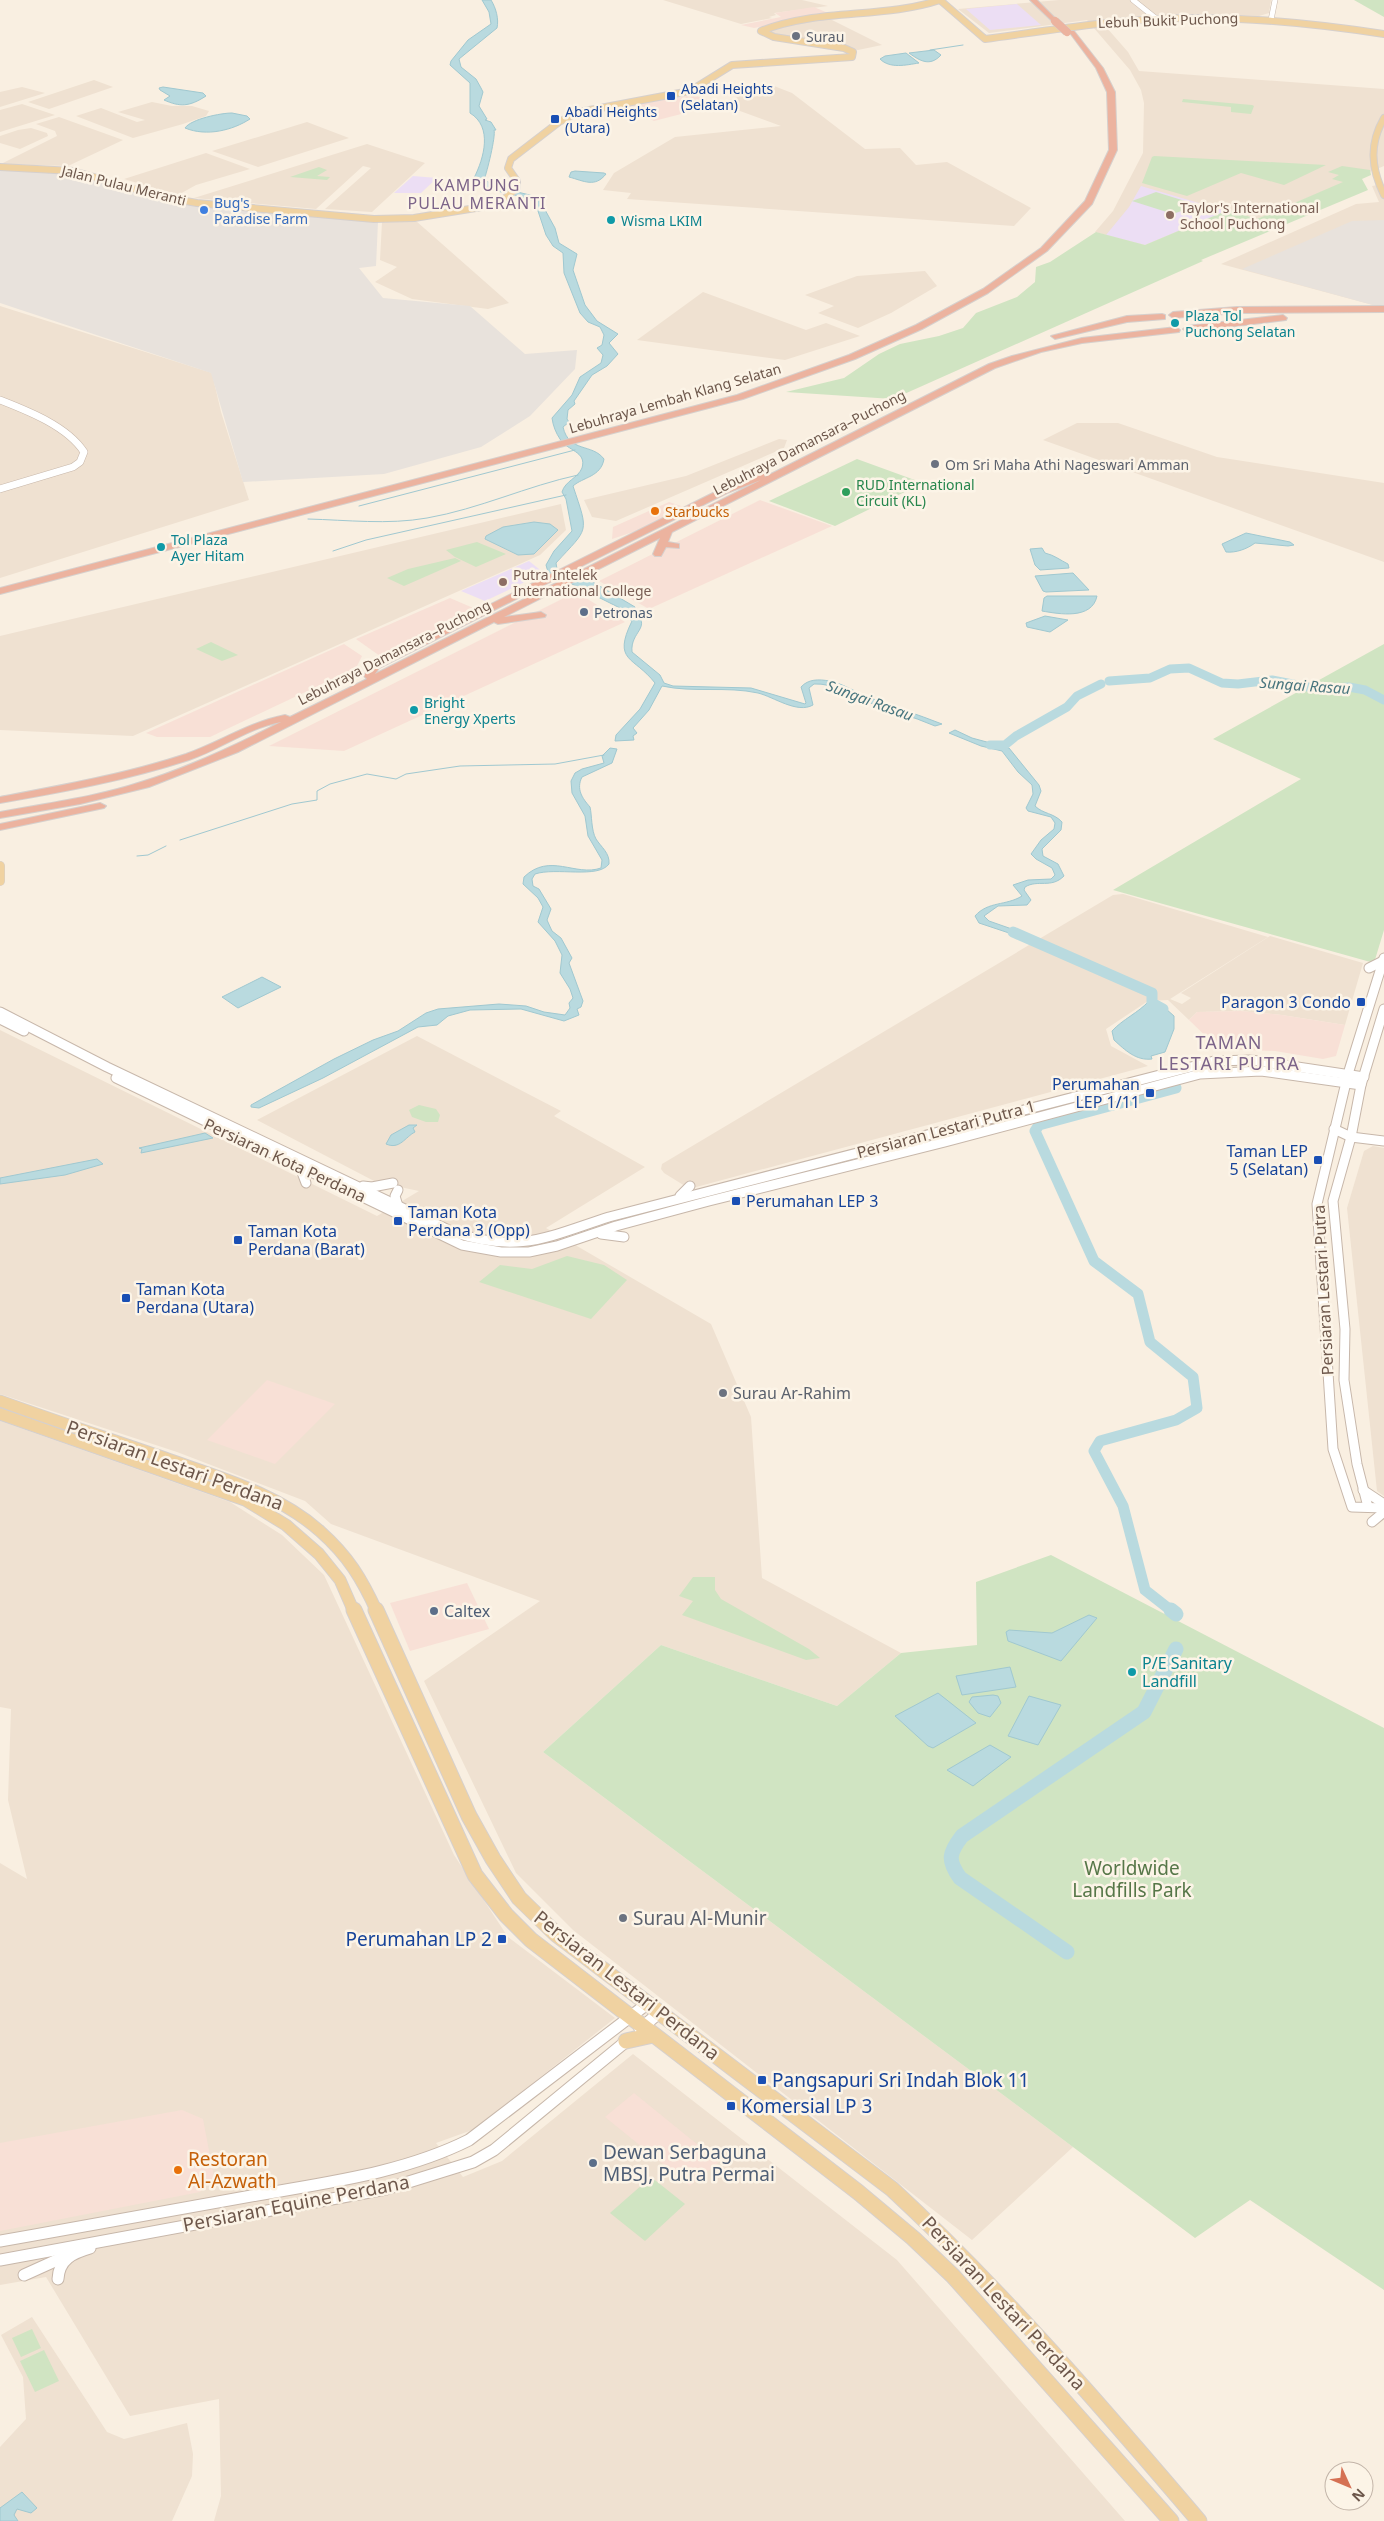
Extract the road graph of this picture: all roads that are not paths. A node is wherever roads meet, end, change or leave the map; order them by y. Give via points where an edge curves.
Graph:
1 (935, 0) edge
2 (940, 0) edge
3 (1033, 0) edge
4 (1040, 0) edge
5 (1133, 0) edge
6 (1275, 0) edge
7 (926, 6) junction
8 (950, 10) junction
9 (1155, 17) junction
10 (1274, 17) junction
11 (1058, 21) junction
12 (975, 32) junction
13 (1384, 33) edge
14 (1000, 35) junction
15 (984, 38) junction
16 (1384, 118) edge
17 (1384, 131) edge
18 (0, 166) edge
19 (1384, 182) edge
20 (514, 187) junction
21 (1384, 195) edge
22 (506, 196) junction
23 (482, 207) junction
24 (414, 218) junction
25 (1320, 302) dead end
26 (1361, 309) junction
27 (1384, 309) edge
28 (1173, 315) dead end
29 (1162, 317) dead end
30 (1384, 317) edge
31 (1104, 324) junction
32 (1187, 329) dead end
33 (1176, 330) dead end
34 (1093, 338) junction
35 (0, 400) edge
36 (550, 446) junction
37 (0, 489) edge
38 (668, 530) junction
39 (676, 546) dead end
40 (576, 572) junction
41 (555, 582) junction
42 (0, 584) edge
43 (0, 591) edge
44 (541, 615) dead end
45 (477, 627) junction
46 (285, 718) junction
47 (234, 750) junction
48 (0, 800) edge
49 (0, 810) edge
50 (0, 816) edge
51 (12, 825) joint
52 (0, 828) edge
53 (0, 866) edge
54 (0, 881) edge
55 (1383, 960) edge
56 (1368, 970) joint
57 (1376, 980) junction
58 (1384, 1010) edge
59 (0, 1012) edge
60 (0, 1019) edge
61 (1353, 1058) junction
62 (1251, 1060) joint
63 (1214, 1061) joint
64 (1323, 1075) junction
65 (1347, 1078) junction
66 (1363, 1081) junction
67 (1342, 1096) junction
68 (1334, 1129) junction
69 (1351, 1136) junction
70 (1384, 1141) edge
71 (300, 1167) junction
72 (306, 1183) dead end
73 (356, 1185) junction
74 (690, 1186) dead end
75 (676, 1200) junction
76 (398, 1206) junction
77 (563, 1233) joint
78 (624, 1237) dead end
79 (581, 1238) junction
80 (1328, 1380) junction
81 (1344, 1380) junction
82 (0, 1401) edge
83 (0, 1414) edge
84 (1363, 1490) junction
85 (1384, 1506) edge
86 (1368, 1507) junction
87 (1384, 1512) edge
88 (1372, 1522) dead end
89 (469, 1816) junction
90 (450, 1821) junction
91 (653, 2009) junction
92 (630, 2017) junction
93 (648, 2031) junction
94 (626, 2042) joint
95 (126, 2236) junction
96 (0, 2241) edge
97 (71, 2254) junction
98 (0, 2260) edge
99 (24, 2276) dead end
100 (58, 2279) dead end
101 (1171, 2521) edge
102 (1199, 2521) edge

1 - 20 main road via 910,7 832,13 758,29 756,32 771,38 836,48 847,53 833,59 730,64 716,69 686,90 575,111 555,121 503,162 502,168
2 - 7 main road
2 - 8 main road
3 - 11 highway, Lebuhraya Lembah Klang Selatan
4 - 11 highway, Lebuhraya Lembah Klang Selatan
5 - 9 street
6 - 10 street
7 - 8 main road
7 - 20 main road via 845,14 767,28 761,33 844,48 853,52 852,57 832,61 732,65 720,70 699,88 600,106 571,115 508,162 508,168 517,181
8 - 12 main road
9 - 10 main road, Lebuh Bukit Puchong
9 - 10 main road, Lebuh Bukit Puchong
9 - 14 main road, Lebuh Bukit Puchong
9 - 15 main road, Lebuh Bukit Puchong
10 - 13 main road, Lebuh Bukit Puchong
10 - 13 main road, Lebuh Bukit Puchong
11 - 36 highway, Lebuhraya Lembah Klang Selatan, bridge via 1090,54 1104,75 1115,111 1116,137 1105,174 1089,202 1066,230 1035,256 944,315 888,342 736,396
12 - 14 main road
12 - 15 main road
14 - 15 main road, Lebuh Bukit Puchong
16 - 21 main road via 1369,164
17 - 19 main road via 1380,151
18 - 22 main road, Jalan Pulau Meranti via 75,169 199,201 375,218 480,204
18 - 24 main road, Jalan Pulau Meranti via 86,173 197,203 374,219
20 - 22 main road, Jalan Pulau Meranti
22 - 23 main road, Jalan Pulau Meranti
23 - 24 main road, Jalan Pulau Meranti
23 - 24 main road via 468,212 462,219 443,216
25 - 26 highway via 1320,305 1330,308
26 - 27 highway
26 - 28 highway via 1237,310
29 - 31 highway, Lebuhraya Damansara–Puchong
30 - 32 highway via 1306,316
31 - 34 highway via 1115,329
31 - 40 highway, Lebuhraya Damansara–Puchong via 1058,335 1012,352 767,474 724,491
33 - 34 highway, Lebuhraya Damansara–Puchong
34 - 38 highway, Lebuhraya Damansara–Puchong via 1045,347 992,366
35 - 37 street via 42,418 84,452 80,462 72,467
36 - 42 highway, Lebuhraya Lembah Klang Selatan
36 - 43 highway, Lebuhraya Lembah Klang Selatan
38 - 39 highway via 660,549
38 - 40 highway, Lebuhraya Damansara–Puchong
40 - 41 highway, Lebuhraya Damansara–Puchong
40 - 41 highway
41 - 45 highway, Lebuhraya Damansara–Puchong
41 - 46 highway, Lebuhraya Damansara–Puchong
44 - 45 highway
45 - 47 highway, Lebuhraya Damansara–Puchong
46 - 48 highway via 263,723 193,755 147,769
46 - 49 highway, Lebuhraya Damansara–Puchong via 159,775 96,792
47 - 50 highway, Lebuhraya Damansara–Puchong via 145,785
47 - 51 highway via 218,762 145,792 68,814
51 - 52 highway
53 - 54 main road
55 - 56 street
55 - 57 street, Persiaran Lestari Putra
56 - 57 street
57 - 61 street, Persiaran Lestari Putra
58 - 66 street, Persiaran Lestari Putra
59 - 73 street, Persiaran Kota Perdana
60 - 71 street, Persiaran Kota Perdana
61 - 64 street
61 - 65 street, Persiaran Lestari Putra
62 - 63 street, Persiaran Lestari Putra 1
62 - 64 street, Persiaran Lestari Putra 1
63 - 75 street, Persiaran Lestari Putra 1
64 - 65 street, Persiaran Lestari Putra 1
64 - 67 street via 1336,1085
64 - 79 street, Persiaran Lestari Putra 1 via 1254,1069 1200,1074 710,1200
65 - 66 street, Persiaran Lestari Putra 1
65 - 67 street, Persiaran Lestari Putra
66 - 69 street, Persiaran Lestari Putra
67 - 68 street, Persiaran Lestari Putra
68 - 69 street
68 - 80 street, Persiaran Lestari Putra via 1317,1204
69 - 70 street
69 - 81 street, Persiaran Lestari Putra via 1333,1201 1345,1328
71 - 72 street
71 - 79 street, Persiaran Kota Perdana via 462,1245 501,1252 529,1252
73 - 76 street, Persiaran Kota Perdana
73 - 76 street via 395,1186
74 - 75 street
75 - 77 street, Persiaran Lestari Putra 1
76 - 77 street, Persiaran Kota Perdana via 474,1241 520,1244
78 - 79 street via 606,1233
80 - 81 street
80 - 86 street, Persiaran Lestari Putra via 1333,1449 1352,1507
81 - 84 street, Persiaran Lestari Putra
82 - 89 main road, Persiaran Lestari Perdana via 258,1492 302,1515 320,1530 338,1546 361,1577
83 - 90 main road, Persiaran Lestari Perdana via 237,1497 276,1517 306,1540 340,1580
84 - 85 street
84 - 86 street, Persiaran Lestari Putra
85 - 86 street
87 - 88 street
89 - 90 main road
89 - 91 main road, Persiaran Lestari Perdana via 519,1898 556,1934
90 - 92 main road, Persiaran Lestari Perdana via 475,1875 506,1915 531,1940
91 - 92 street, Persiaran Equine Perdana
91 - 93 street
91 - 102 main road, Persiaran Lestari Perdana via 892,2189 937,2229 1047,2344
92 - 93 main road, Persiaran Lestari Perdana
92 - 96 street, Persiaran Equine Perdana via 469,2140 441,2154 339,2180
93 - 94 main road
93 - 101 main road, Persiaran Lestari Perdana via 913,2238 953,2276
94 - 95 street, Persiaran Equine Perdana via 494,2150 472,2162 386,2189
95 - 97 street
95 - 98 street, Persiaran Equine Perdana
97 - 99 street
97 - 100 street via 58,2270

